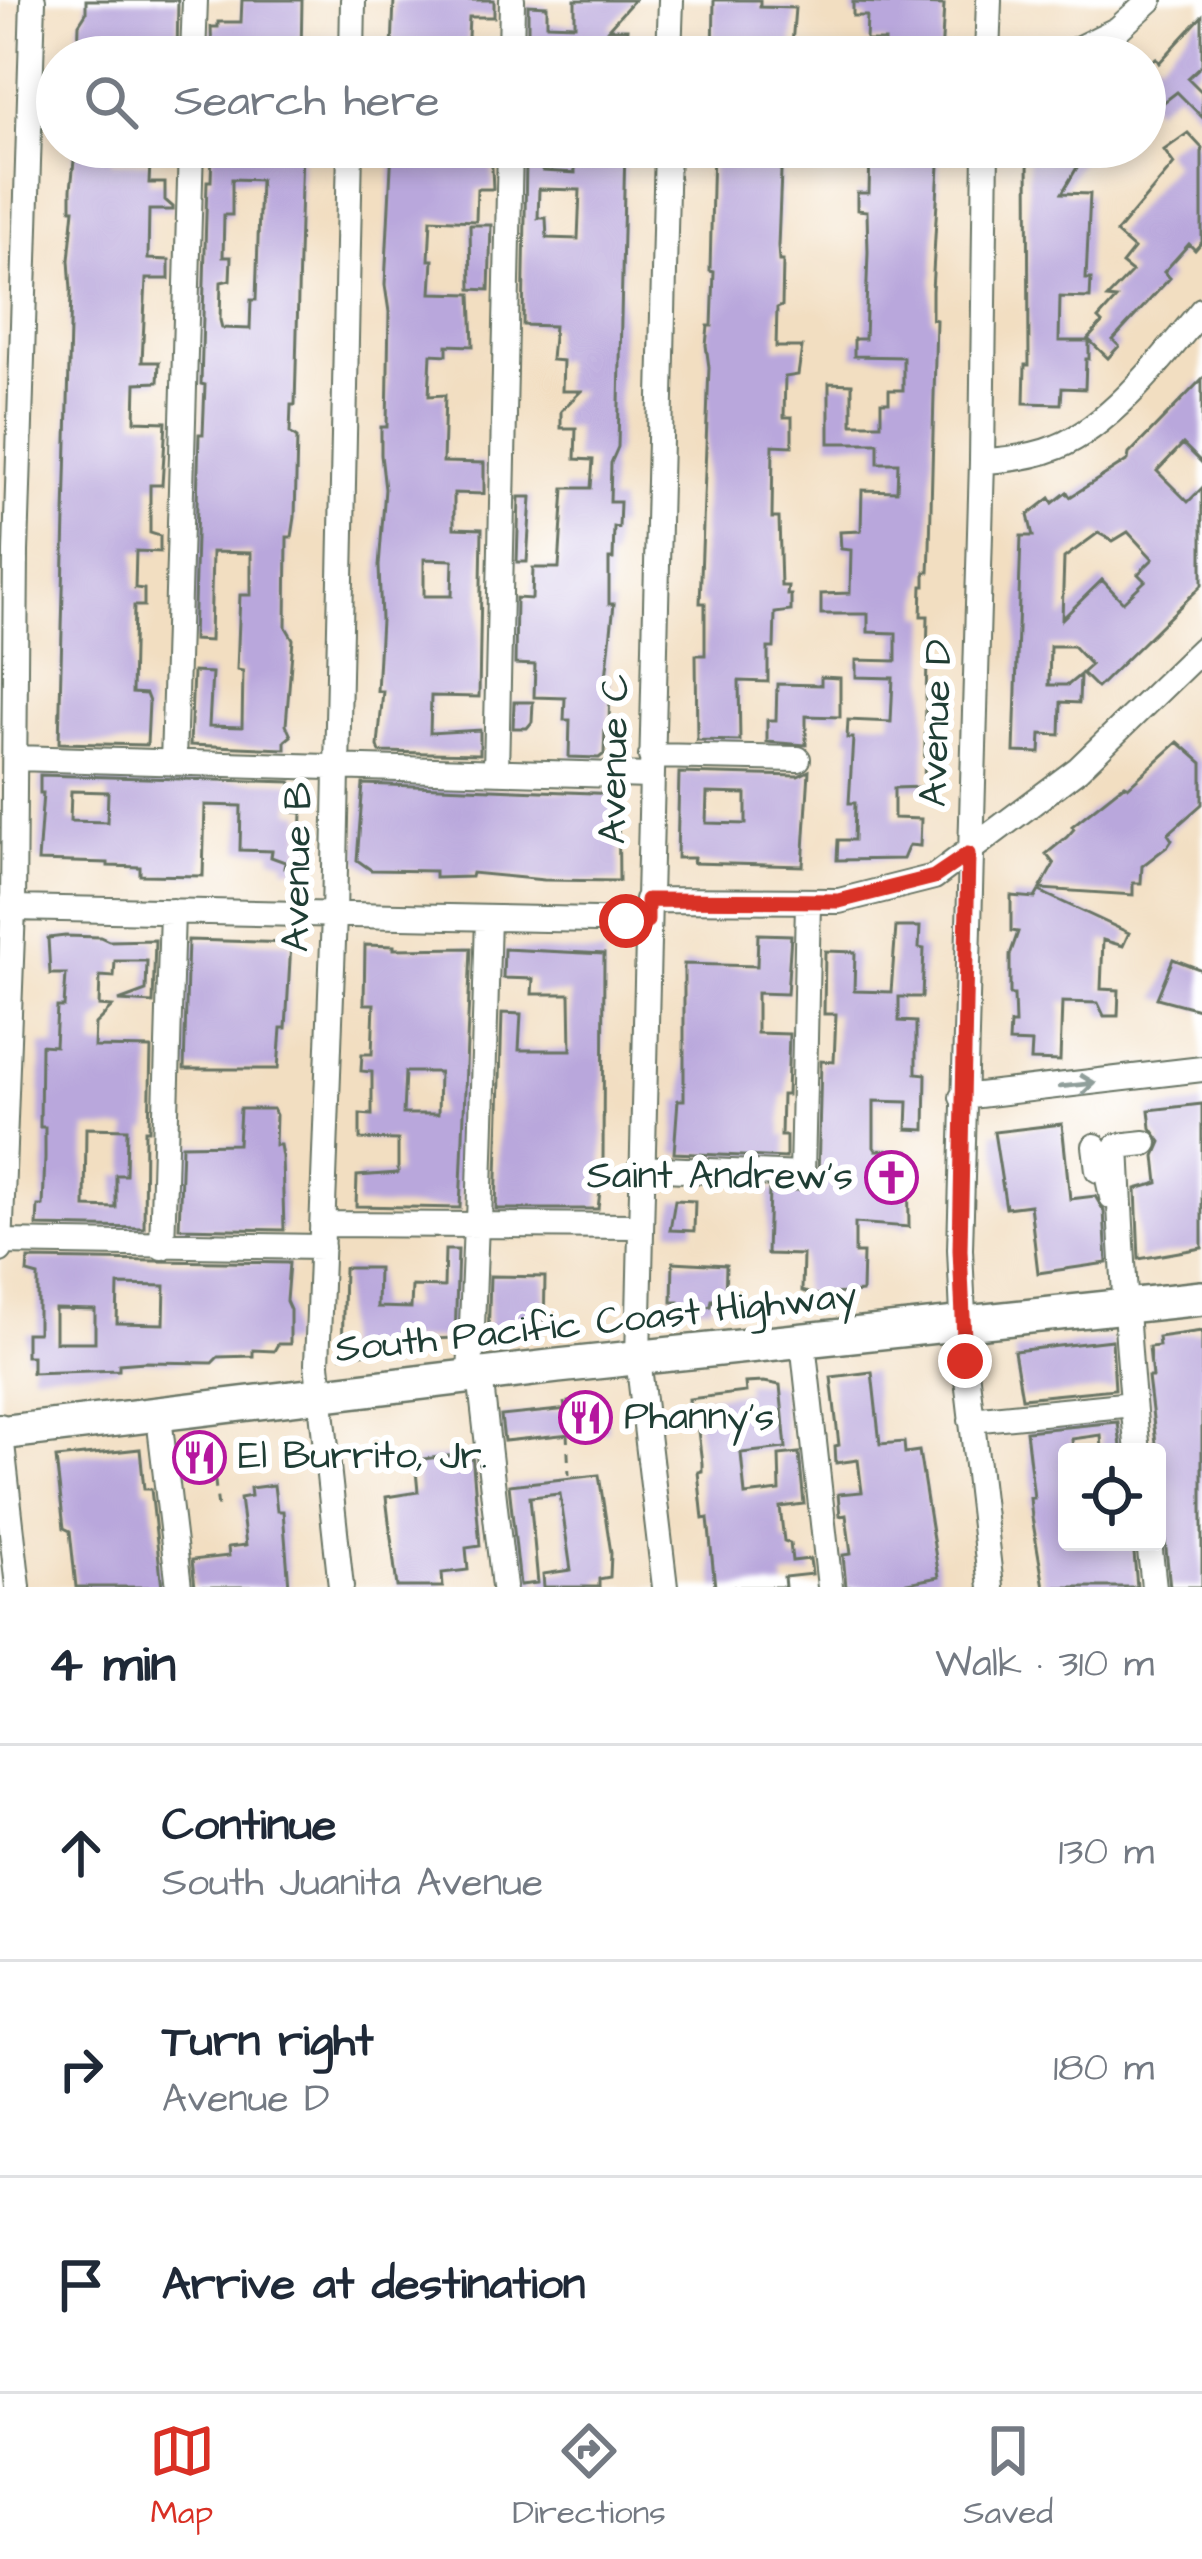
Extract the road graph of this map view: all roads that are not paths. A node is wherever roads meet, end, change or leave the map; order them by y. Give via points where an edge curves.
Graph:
1 (33, 0) edge
2 (195, 0) edge
3 (353, 0) edge
4 (512, 0) edge
5 (670, 0) edge
6 (989, 0) edge
7 (1150, 0) edge
8 (194, 36) edge
9 (352, 36) edge
10 (511, 36) edge
11 (669, 36) edge
12 (988, 36) edge
13 (1102, 36) edge
14 (189, 168) edge
15 (350, 168) edge
16 (509, 168) edge
17 (666, 168) edge
18 (986, 168) edge
19 (1202, 310) edge
20 (982, 461) junction
21 (8, 552) edge
22 (1202, 649) edge
23 (15, 758) junction
24 (798, 759) dead end
25 (173, 763) junction
26 (651, 766) junction
27 (337, 767) junction
28 (496, 771) junction
29 (968, 854) junction
30 (808, 902) junction
31 (13, 908) junction
32 (172, 911) junction
33 (647, 911) junction
34 (334, 915) junction
35 (488, 918) junction
36 (1202, 1069) edge
37 (962, 1096) junction
38 (1145, 1143) dead end
39 (1095, 1146) dead end
40 (640, 1168) junction
41 (1118, 1203) junction
42 (477, 1223) junction
43 (639, 1226) junction
44 (322, 1235) junction
45 (0, 1246) edge
46 (162, 1246) junction
47 (1202, 1298) edge
48 (1123, 1306) junction
49 (963, 1324) junction
50 (803, 1342) junction
51 (638, 1358) junction
52 (475, 1376) junction
53 (320, 1397) junction
54 (1133, 1404) junction
55 (159, 1417) junction
56 (971, 1420) junction
57 (0, 1431) edge
58 (1137, 1443) edge
59 (1150, 1551) edge
60 (18, 1587) edge
61 (179, 1587) edge
62 (340, 1587) edge
63 (505, 1587) edge
64 (665, 1587) edge
65 (830, 1587) edge
66 (991, 1587) edge
67 (1154, 1587) edge

1 - 21 street
2 - 8 street
3 - 9 street
4 - 10 street
5 - 11 street
6 - 12 street
7 - 13 street
14 - 25 street
15 - 27 street, Avenue B
16 - 28 street
17 - 26 street, Avenue C
18 - 20 street, Avenue D
19 - 20 street via 1101,418 1060,446
20 - 29 street, Avenue D
21 - 23 street
22 - 29 street via 1078,769
23 - 25 street
23 - 31 street
24 - 26 street
25 - 27 street
26 - 28 street
26 - 33 street, Avenue C
27 - 28 street
27 - 34 street, Avenue B
29 - 30 street via 903,887
29 - 37 street, Avenue D
30 - 33 street
30 - 40 street via 802,1175
31 - 32 street
31 - 45 street
32 - 34 street
32 - 46 street
33 - 35 street
33 - 40 street, Avenue C
34 - 35 street
34 - 44 street, Avenue B
35 - 42 street
37 -> 36 street
37 - 49 street, Avenue D
38 - 41 street via 1117,1146
39 - 41 street via 1098,1170 1106,1169
40 - 43 street, Avenue C
41 - 48 street
42 - 43 street
42 - 44 street
42 - 52 street
43 - 51 street, Avenue C
44 - 46 street
44 - 53 street, Avenue B
45 - 46 street
47 - 48 highway, South Pacific Coast Highway
48 - 49 highway, South Pacific Coast Highway
48 - 54 street
49 - 50 highway, South Pacific Coast Highway
49 - 56 street, Avenue D
50 - 51 highway, South Pacific Coast Highway
50 - 65 street
51 - 52 highway, South Pacific Coast Highway
51 - 64 street, Avenue C
52 - 53 highway, South Pacific Coast Highway
52 - 63 street
53 - 55 highway, South Pacific Coast Highway
53 - 62 street, Avenue B
54 - 56 street
54 - 58 street
55 - 57 highway, South Pacific Coast Highway
55 - 61 street
56 - 66 street, Avenue D
57 - 60 street
59 - 67 street

